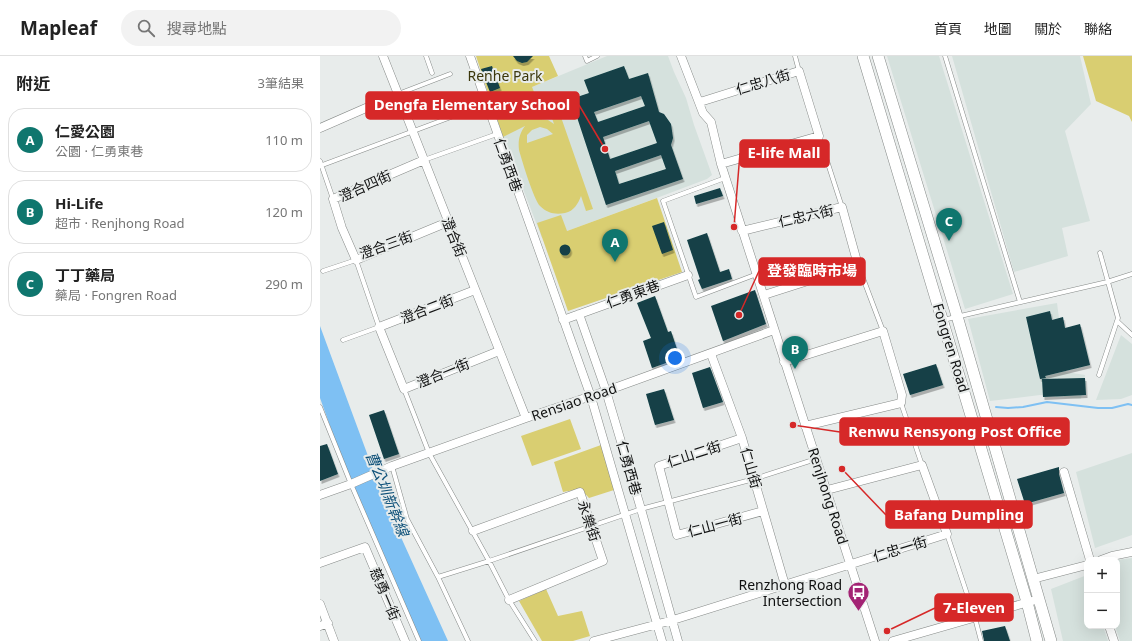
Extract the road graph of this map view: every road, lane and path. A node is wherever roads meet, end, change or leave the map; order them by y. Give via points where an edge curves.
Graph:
1 (383, 56) edge
2 (426, 56) edge
3 (470, 56) edge
4 (585, 56) edge
5 (597, 56) edge
6 (681, 56) edge
7 (794, 56) edge
8 (863, 56) edge
9 (878, 56) edge
10 (945, 56) edge
11 (799, 71) junction
12 (432, 72) dead end
13 (450, 74) dead end
14 (398, 94) junction
15 (700, 102) junction
16 (486, 104) junction
17 (320, 128) edge
18 (412, 132) junction
19 (497, 134) junction
20 (819, 136) junction
21 (424, 160) junction
22 (321, 164) edge
23 (721, 164) junction
24 (726, 178) junction
25 (333, 199) junction
26 (842, 207) junction
27 (448, 222) junction
28 (342, 228) joint
29 (742, 231) junction
30 (1100, 253) dead end
31 (356, 260) junction
32 (858, 265) junction
33 (323, 271) dead end
34 (757, 274) junction
35 (1132, 274) edge
36 (688, 275) junction
37 (1107, 282) junction
38 (475, 290) junction
39 (764, 295) junction
40 (1020, 302) junction
41 (579, 314) junction
42 (957, 316) junction
43 (563, 320) junction
44 (943, 320) junction
45 (1117, 321) junction
46 (379, 327) junction
47 (774, 330) junction
48 (883, 331) junction
49 (1132, 335) edge
50 (343, 340) dead end
51 (499, 351) junction
52 (711, 354) junction
53 (784, 362) junction
54 (1099, 375) dead end
55 (404, 389) junction
56 (606, 391) junction
57 (591, 397) junction
58 (900, 404) junction
59 (320, 407) edge
60 (526, 418) junction
61 (805, 426) junction
62 (742, 438) junction
63 (428, 453) junction
64 (816, 459) junction
65 (922, 464) junction
66 (392, 466) junction
67 (1064, 472) dead end
68 (754, 479) junction
69 (350, 484) junction
70 (827, 490) junction
71 (320, 495) edge
72 (668, 501) junction
73 (641, 510) junction
74 (763, 512) junction
75 (626, 515) junction
76 (590, 527) junction
77 (473, 531) junction
78 (947, 534) junction
79 (1132, 552) edge
80 (1089, 557) edge
81 (1109, 557) edge
82 (489, 561) junction
83 (320, 563) edge
84 (850, 564) junction
85 (1084, 566) edge
86 (438, 576) junction
87 (1033, 579) junction
88 (785, 585) junction
89 (1039, 599) junction
90 (509, 600) junction
91 (1027, 602) junction
92 (320, 604) edge
93 (975, 618) junction
94 (673, 620) junction
95 (324, 624) edge
96 (658, 624) junction
97 (1110, 629) edge
98 (334, 641) edge
99 (405, 641) edge
100 (419, 641) edge
101 (468, 641) edge
102 (535, 641) edge
103 (594, 641) edge
104 (662, 641) edge
105 (678, 641) edge
106 (875, 641) edge
107 (893, 641) edge
108 (981, 641) edge
109 (1037, 641) edge
110 (1051, 641) edge
111 (1114, 641) edge

1 - 14 street, 澄合街
2 - 12 lane
3 - 16 street, 仁勇西巷
4 - 5 lane via 587,61
6 - 15 street, Renjhong Road
7 - 11 lane
8 - 44 main road, Fongren Road
9 - 42 main road, Fongren Road
10 - 40 lane
11 - 15 street, 仁忠八街
11 - 20 street, 仁忠八街
13 - 14 lane
14 - 17 street
14 - 18 street, 澄合街
15 - 23 street, Renjhong Road via 704,113 712,122
16 - 18 lane
16 - 19 street, 仁勇西巷
18 - 21 street, 澄合街
18 - 22 lane
19 - 21 lane
19 - 43 street, 仁勇西巷
20 - 23 street
20 - 26 lane
21 - 25 street, 澄合四街
21 - 27 street, 澄合街
22 - 25 lane
23 - 24 street, Renjhong Road
24 - 29 street, Renjhong Road
24 - 36 lane via 663,201
25 - 28 street, 澄合四街
26 - 29 street, 仁忠六街
26 - 32 street, 仁忠六街
27 - 31 street, 澄合三街
27 - 38 street, 澄合街
28 - 31 street, 澄合三街
29 - 34 street, Renjhong Road
30 - 37 lane
31 - 33 lane
31 - 46 lane
32 - 39 street
32 - 48 lane
34 - 36 lane via 696,297
34 - 39 street, Renjhong Road
35 - 37 lane
36 - 41 street, 仁勇東巷
37 - 40 lane
37 - 45 lane
38 - 46 street, 澄合二街
38 - 51 street, 澄合街
39 - 47 street, Renjhong Road
40 - 42 lane
41 - 43 street
41 - 56 street, 仁勇西巷
42 - 44 lane
42 - 87 main road, Fongren Road
43 - 57 street, 仁勇西巷
44 - 91 main road, Fongren Road
45 - 49 lane
45 - 54 lane
46 - 50 lane
46 - 55 street, 澄合一街
47 - 52 street, Rensiao Road
47 - 53 street, Renjhong Road
48 - 53 street
48 - 58 street via 902,395
51 - 55 street, 澄合一街
51 - 60 street, 澄合街
52 - 56 street, Rensiao Road
52 - 62 street, 仁山街
53 - 61 street, Renjhong Road
55 - 63 lane
56 - 57 street, Rensiao Road
56 - 73 street, 仁勇西巷
57 - 60 street, Rensiao Road
57 - 75 street, 仁勇西巷
58 - 61 street
58 - 65 lane
59 - 69 lane
60 - 63 street, Rensiao Road
61 - 64 street, Renjhong Road
62 - 68 street, 仁山街
62 - 72 street, 仁山二街 via 659,466
63 - 66 street, Rensiao Road
63 - 77 lane
64 - 68 lane
64 - 70 street, Renjhong Road
65 - 70 street
65 - 78 street
66 - 69 street, Rensiao Road
66 - 86 lane via 407,519
67 - 80 street
68 - 72 lane
68 - 74 street, 仁山街
69 - 71 street
69 - 100 lane
70 - 84 street, Renjhong Road
72 - 73 lane
72 - 74 street, 仁山一街 via 677,535
73 - 75 lane
73 - 94 street, 仁勇西巷
74 - 88 street, 仁山街
75 - 76 lane
75 - 96 street, 仁勇西巷
76 - 77 street, 永樂街 via 580,492
76 - 82 lane
76 - 90 street, 永樂街 via 603,561
77 - 82 lane
78 - 84 street, 仁忠一街
78 - 93 lane
79 - 81 street
82 - 86 lane
82 - 90 lane
83 - 99 street, 慈勇一街 via 365,547
84 - 88 street, 仁忠一街
84 - 106 street, Renjhong Road
85 - 87 street
86 - 101 lane
87 - 89 main road, Fongren Road
88 - 94 street, 仁忠一街
89 - 91 street
89 - 110 main road, Fongren Road
90 - 102 lane
91 - 93 street
91 - 109 main road, Fongren Road
92 - 95 street
93 - 107 street
93 - 108 lane
94 - 96 street, 仁忠一街
94 - 105 street, 仁勇西巷
95 - 98 street
96 - 103 street, 仁忠一街
96 - 104 street, 仁勇西巷
97 - 111 street

